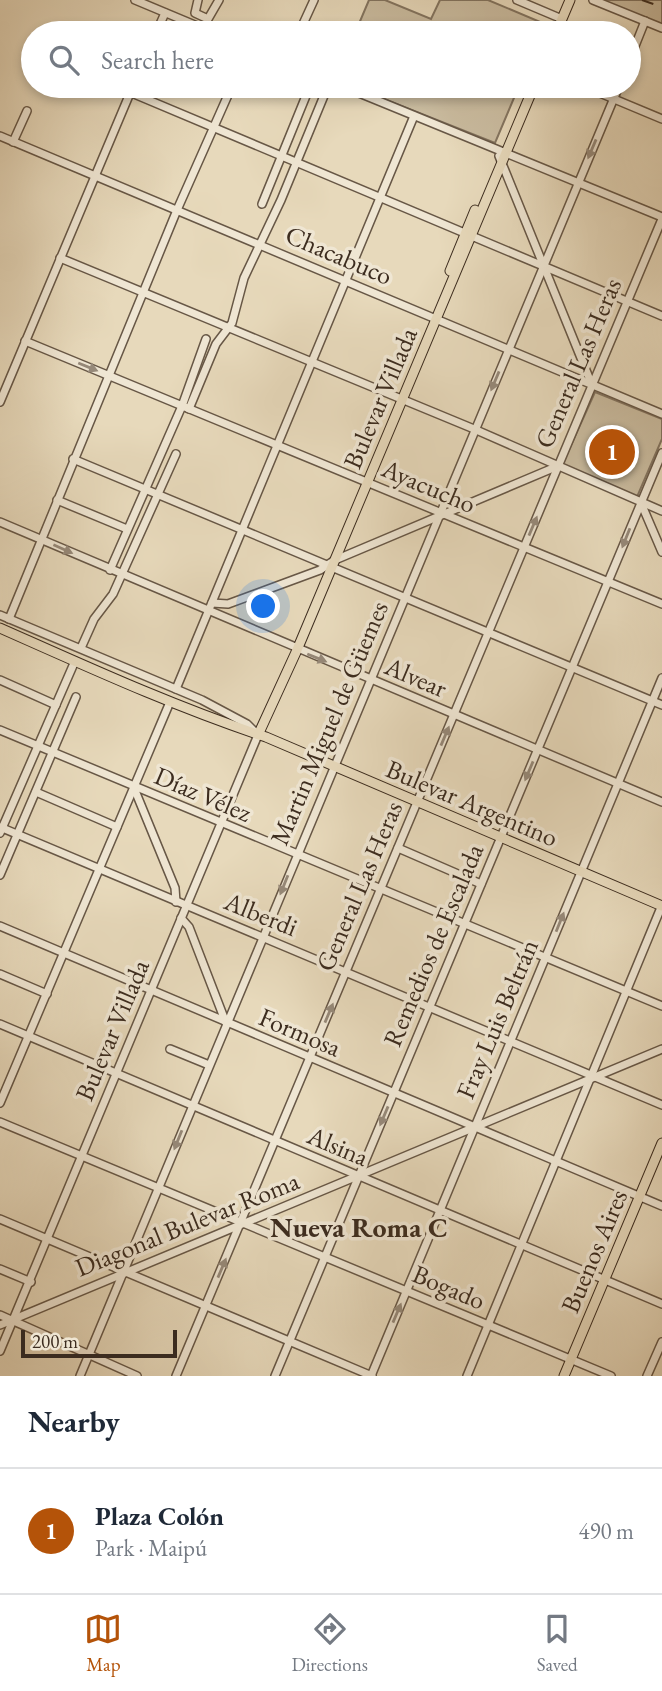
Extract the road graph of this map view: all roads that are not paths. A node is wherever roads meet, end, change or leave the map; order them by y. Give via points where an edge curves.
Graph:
1 (135, 0) edge
2 (198, 0) edge
3 (219, 0) edge
4 (314, 0) edge
5 (517, 0) edge
6 (528, 0) edge
7 (564, 0) edge
8 (570, 0) edge
9 (593, 0) edge
10 (165, 13) junction
11 (561, 16) junction
12 (161, 21) edge
13 (185, 21) edge
14 (304, 21) edge
15 (558, 21) edge
16 (560, 21) edge
17 (645, 21) junction
18 (662, 28) edge
19 (641, 31) edge
20 (128, 98) edge
21 (151, 98) edge
22 (227, 98) edge
23 (305, 98) edge
24 (323, 98) edge
25 (371, 98) edge
26 (523, 98) edge
27 (528, 98) edge
28 (614, 98) joint
29 (27, 111) dead end
30 (414, 116) junction
31 (662, 119) edge
32 (214, 128) junction
33 (0, 136) edge
34 (13, 142) junction
35 (502, 155) junction
36 (282, 156) junction
37 (296, 163) junction
38 (95, 177) junction
39 (578, 181) junction
40 (381, 198) junction
41 (262, 204) dead end
42 (177, 210) junction
43 (662, 218) edge
44 (468, 234) junction
45 (261, 245) junction
46 (60, 258) junction
47 (543, 266) junction
48 (346, 280) junction
49 (144, 292) junction
50 (628, 301) junction
51 (662, 316) edge
52 (434, 317) junction
53 (228, 329) junction
54 (206, 339) dead end
55 (25, 341) junction
56 (508, 349) junction
57 (313, 364) junction
58 (108, 375) junction
59 (592, 385) junction
60 (399, 399) junction
61 (0, 402) edge
62 (185, 407) junction
63 (662, 414) edge
64 (474, 429) junction
65 (279, 447) junction
66 (662, 453) edge
67 (176, 454) dead end
68 (73, 459) junction
69 (558, 466) junction
70 (364, 482) junction
71 (145, 488) junction
72 (159, 493) junction
73 (57, 500) junction
74 (641, 502) junction
75 (662, 511) edge
76 (439, 514) junction
77 (0, 522) edge
78 (127, 529) junction
79 (244, 529) junction
80 (41, 539) junction
81 (524, 548) junction
82 (662, 552) edge
83 (331, 564) junction
84 (110, 570) junction
85 (122, 576) junction
86 (608, 582) junction
87 (404, 597) junction
88 (662, 604) edge
89 (211, 607) junction
90 (0, 615) edge
91 (9, 619) junction
92 (1, 631) edge
93 (488, 633) junction
94 (80, 648) junction
95 (295, 649) junction
96 (75, 661) junction
97 (572, 668) junction
98 (134, 671) junction
99 (662, 678) edge
100 (0, 680) edge
101 (369, 680) junction
102 (129, 685) junction
103 (176, 688) junction
104 (76, 696) dead end
105 (652, 701) junction
106 (170, 702) junction
107 (56, 705) junction
108 (662, 705) edge
109 (212, 707) junction
110 (454, 716) junction
111 (208, 718) junction
112 (0, 730) edge
113 (262, 733) junction
114 (37, 747) junction
115 (537, 750) junction
116 (52, 754) junction
117 (334, 765) junction
118 (618, 783) junction
119 (134, 787) junction
120 (36, 792) junction
121 (418, 801) junction
122 (662, 802) edge
123 (221, 825) junction
124 (117, 827) junction
125 (1, 830) edge
126 (17, 834) junction
127 (501, 836) junction
128 (398, 848) junction
129 (297, 855) junction
130 (99, 870) junction
131 (582, 870) junction
132 (0, 875) edge
133 (481, 884) junction
134 (380, 890) junction
135 (176, 902) junction
136 (662, 905) edge
137 (186, 906) junction
138 (181, 918) junction
139 (464, 925) junction
140 (0, 926) edge
141 (263, 937) junction
142 (64, 954) junction
143 (545, 959) junction
144 (346, 972) junction
145 (0, 974) edge
146 (152, 990) junction
147 (626, 992) junction
148 (47, 994) junction
149 (662, 1006) edge
150 (430, 1007) junction
151 (227, 1023) junction
152 (0, 1024) edge
153 (29, 1036) junction
154 (511, 1041) junction
155 (170, 1049) dead end
156 (662, 1049) edge
157 (309, 1059) junction
158 (209, 1065) junction
159 (117, 1074) junction
160 (593, 1077) junction
161 (393, 1094) junction
162 (0, 1103) edge
163 (662, 1104) edge
164 (192, 1106) junction
165 (0, 1122) edge
166 (474, 1128) junction
167 (274, 1142) junction
168 (662, 1143) edge
169 (82, 1157) junction
170 (556, 1162) junction
171 (358, 1178) junction
172 (158, 1189) junction
173 (639, 1197) junction
174 (662, 1206) edge
175 (440, 1211) junction
176 (0, 1219) edge
177 (240, 1224) junction
178 (48, 1240) junction
179 (521, 1244) junction
180 (324, 1258) junction
181 (0, 1269) edge
182 (125, 1272) junction
183 (605, 1278) junction
184 (31, 1282) junction
185 (406, 1292) junction
186 (662, 1304) edge
187 (206, 1305) junction
188 (0, 1315) edge
189 (12, 1320) junction
190 (0, 1325) edge
191 (488, 1326) junction
192 (289, 1340) junction
193 (662, 1342) edge
194 (0, 1351) edge
195 (88, 1356) junction
196 (571, 1360) junction
197 (132, 1375) edge
198 (80, 1376) edge
199 (176, 1376) edge
200 (275, 1376) edge
201 (371, 1376) edge
202 (467, 1376) edge
203 (564, 1376) edge
204 (611, 1376) edge
205 (648, 1376) edge

1 - 10 street
2 - 3 street via 195,13 208,19
4 - 14 street
5 - 11 street
6 - 11 street
7 - 11 main road
8 - 11 main road
9 - 17 street
10 - 12 street
10 - 13 street
11 - 15 main road
11 - 16 main road
17 - 18 street
17 - 19 street
20 - 38 street
21 - 32 street
22 - 32 street
23 - 36 street
24 - 37 street
25 - 30 street
26 - 35 main road, Bulevar Villada
27 - 35 main road, Bulevar Villada
28 - 31 street
28 -> 39 street, Martin Miguel de Güemes
29 - 34 street
30 - 35 street
30 - 40 street
32 - 36 street
32 - 42 street
33 - 34 street, Chacabuco
34 - 38 street, Chacabuco
35 - 39 street
35 - 44 main road, Bulevar Villada
35 - 47 street
36 - 37 street
36 - 41 street
37 - 40 street
37 - 45 street
38 - 42 street, Chacabuco
38 - 46 street
39 - 43 street
39 - 47 street, Martin Miguel de Güemes
40 - 44 street
40 - 48 street
42 - 45 street, Chacabuco
42 - 49 street
43 - 50 street, General Las Heras
44 - 47 street
44 - 52 main road, Bulevar Villada
45 - 48 street, Chacabuco
45 - 53 street via 244,278
46 - 49 street
46 - 55 street
47 - 50 street
47 - 56 street, Martin Miguel de Güemes
47 - 59 street
48 - 52 street, Chacabuco
48 - 57 street
49 - 53 street
49 - 58 street
50 - 51 street
50 - 59 street, General Las Heras
52 - 56 street, Chacabuco
52 - 60 main road, Bulevar Villada
53 - 57 street
53 - 62 street
54 - 62 street
55 -> 58 street, Ayacucho
55 - 61 street
56 - 59 street, Chacabuco
56 -> 64 street, Martin Miguel de Güemes
57 - 60 street
57 - 65 street
58 - 62 street, Ayacucho
58 - 68 street
59 - 63 street, Chacabuco
59 - 69 street, General Las Heras
60 - 64 street
60 - 70 main road, Bulevar Villada
62 - 65 street, Ayacucho
62 - 71 street
64 - 69 street
64 - 76 street, Martin Miguel de Güemes
65 - 70 street, Ayacucho
65 - 79 street
66 - 74 street, Remedios de Escalada
67 - 72 street
68 - 71 street
68 - 73 street
69 - 74 street
69 - 76 street
81 -> 69 street, General Las Heras
70 - 76 street, Ayacucho
70 - 83 main road, Bulevar Villada
71 - 72 street
71 - 78 street
72 - 79 street
72 - 85 street
73 - 78 street
73 - 80 street
74 - 75 street
74 - 82 street
74 -> 86 street, Remedios de Escalada
76 - 81 street, Ayacucho
76 - 83 street
76 - 87 street, Martin Miguel de Güemes
77 - 80 street, Alvear
78 - 84 street
79 - 83 street
79 - 89 street
80 -> 84 street, Alvear
80 - 91 street
81 - 86 street, Ayacucho
81 - 93 street, General Las Heras
83 - 87 street
83 - 89 street
83 - 95 main road, Bulevar Villada
84 - 85 street, Alvear
85 - 89 street, Alvear
85 - 94 street
86 - 88 street, Ayacucho
86 - 97 street, Remedios de Escalada
87 - 93 street
87 - 101 street, Martin Miguel de Güemes
89 - 95 street, Alvear
89 - 103 street
90 - 91 street
91 - 94 street
92 - 96 main road, Bulevar Argentino
93 - 97 street
93 - 110 street, General Las Heras
94 - 98 street
95 -> 101 street, Alvear
95 - 113 main road, Bulevar Villada via 264,714
96 - 102 main road, Bulevar Argentino
96 - 107 street
97 - 105 street
97 - 115 street, Remedios de Escalada
98 - 102 street
98 - 103 street
99 - 105 street, Fray Luis Beltrán
100 - 107 street
101 - 110 street, Alvear
101 - 117 street, Martin Miguel de Güemes
102 - 106 main road, Bulevar Argentino
103 - 109 street
104 - 116 street
105 - 108 street
105 - 118 street, Fray Luis Beltrán
106 - 111 main road, Bulevar Argentino
106 - 119 street
107 - 114 street
109 - 111 street
109 - 113 street
110 - 115 street, Alvear
121 -> 110 street, General Las Heras
111 - 113 main road, Bulevar Argentino
112 - 114 street, Díaz Vélez
113 - 117 main road, Bulevar Argentino
113 - 123 street, Bulevar Villada
114 - 116 street, Díaz Vélez
114 - 125 street
115 - 118 street, Alvear
115 -> 127 street, Remedios de Escalada
116 - 119 street, Díaz Vélez
116 - 120 street
117 - 121 main road, Bulevar Argentino
117 - 129 street, Martin Miguel de Güemes
118 - 122 street, Alvear
118 - 131 street, Fray Luis Beltrán
119 - 123 street, Díaz Vélez
119 - 124 street
119 - 135 street via 175,888
120 - 124 street
120 - 126 street
121 - 127 main road, Bulevar Argentino
121 - 128 street, General Las Heras
123 - 129 street, Díaz Vélez
123 - 137 street, Bulevar Villada
124 - 130 street
125 - 126 street, Alberdi
126 - 130 street, Alberdi
126 - 132 street
127 - 131 main road, Bulevar Argentino
127 - 133 street, Remedios de Escalada
128 - 133 street
128 - 134 street, General Las Heras
129 - 134 street, Díaz Vélez
129 -> 141 street, Martin Miguel de Güemes
130 - 135 street, Alberdi
130 - 142 street
131 - 136 main road, Bulevar Argentino
143 -> 131 street, Fray Luis Beltrán
133 - 139 street, Remedios de Escalada
134 - 139 street, Díaz Vélez
134 - 144 street, General Las Heras
135 - 137 street, Alberdi
136 - 147 street
137 - 138 street, Bulevar Villada
137 - 141 street, Alberdi
138 - 146 street, Bulevar Villada
138 - 151 street via 189,927
139 - 143 street, Díaz Vélez
139 - 150 street, Remedios de Escalada
140 - 142 street, Formosa
141 - 144 street, Alberdi
141 - 151 street, Martin Miguel de Güemes
142 - 146 street, Formosa
142 - 148 street
143 - 147 street, Díaz Vélez
143 - 154 street, Fray Luis Beltrán
144 - 150 street, Alberdi
157 -> 144 street, General Las Heras
145 - 148 street
146 - 151 street, Formosa
146 - 159 street, Bulevar Villada
147 - 149 street, Díaz Vélez
147 - 160 street
148 - 153 street
150 - 154 street, Alberdi
150 - 161 street, Remedios de Escalada
151 - 157 street, Formosa
151 - 158 street, Martin Miguel de Güemes
152 - 153 street, Alsina
153 - 159 street, Alsina
153 - 162 street
154 - 160 street, Alberdi
154 - 166 street, Fray Luis Beltrán
155 - 158 street
156 - 160 street, Diagonal Bulevar Roma
157 - 161 street, Formosa
157 - 167 street, General Las Heras
158 - 164 street, Martin Miguel de Güemes
159 - 164 street, Alsina
159 - 169 street, Bulevar Villada
160 - 163 street, Alberdi
160 - 166 street, Diagonal Bulevar Roma
160 - 170 street
161 - 166 street, Formosa
161 -> 171 street, Remedios de Escalada
164 - 167 street, Alsina
164 -> 172 street, Martin Miguel de Güemes
165 - 169 street, Bogado
166 - 170 street, Formosa
166 - 171 street, Diagonal Bulevar Roma
166 - 175 street, Fray Luis Beltrán
167 - 171 street, Alsina
167 - 177 street, General Las Heras
168 - 173 main road, Buenos Aires
169 - 172 street, Bogado
169 - 178 street, Bulevar Villada
170 - 173 street, Formosa
170 - 179 street
171 - 175 street, Alsina
171 - 177 street, Diagonal Bulevar Roma
171 - 180 street, Remedios de Escalada
172 - 177 street, Bogado
172 - 182 street, Martin Miguel de Güemes
173 - 174 street, Formosa
173 - 183 main road, Buenos Aires
175 - 179 street, Alsina
175 - 185 street, Fray Luis Beltrán
176 - 178 street
177 - 180 street, Bogado
177 - 182 street, Diagonal Bulevar Roma
187 -> 177 street, General Las Heras
178 - 182 street
178 - 184 street, Bulevar Villada
179 - 183 street, Alsina
179 - 191 street
180 - 185 street, Bogado
180 - 192 street, Remedios de Escalada
181 - 184 street
182 - 187 street
182 - 189 street, Diagonal Bulevar Roma
182 - 195 street, Martin Miguel de Güemes
183 - 186 street, Alsina
183 - 196 main road, Buenos Aires
184 - 189 street, Bulevar Villada
185 - 191 street, Bogado
201 -> 185 street, Fray Luis Beltrán
187 - 192 street
187 - 199 street, General Las Heras
188 - 189 street
189 - 190 street, Diagonal Bulevar Roma
189 - 194 street, Bulevar Villada
189 - 195 street
191 - 196 street, Bogado
191 - 202 street
192 - 200 street, Remedios de Escalada
192 - 201 street
193 - 205 street
195 - 197 street
195 - 198 street, Martin Miguel de Güemes
196 - 203 main road, Buenos Aires
196 - 204 street, Bogado

